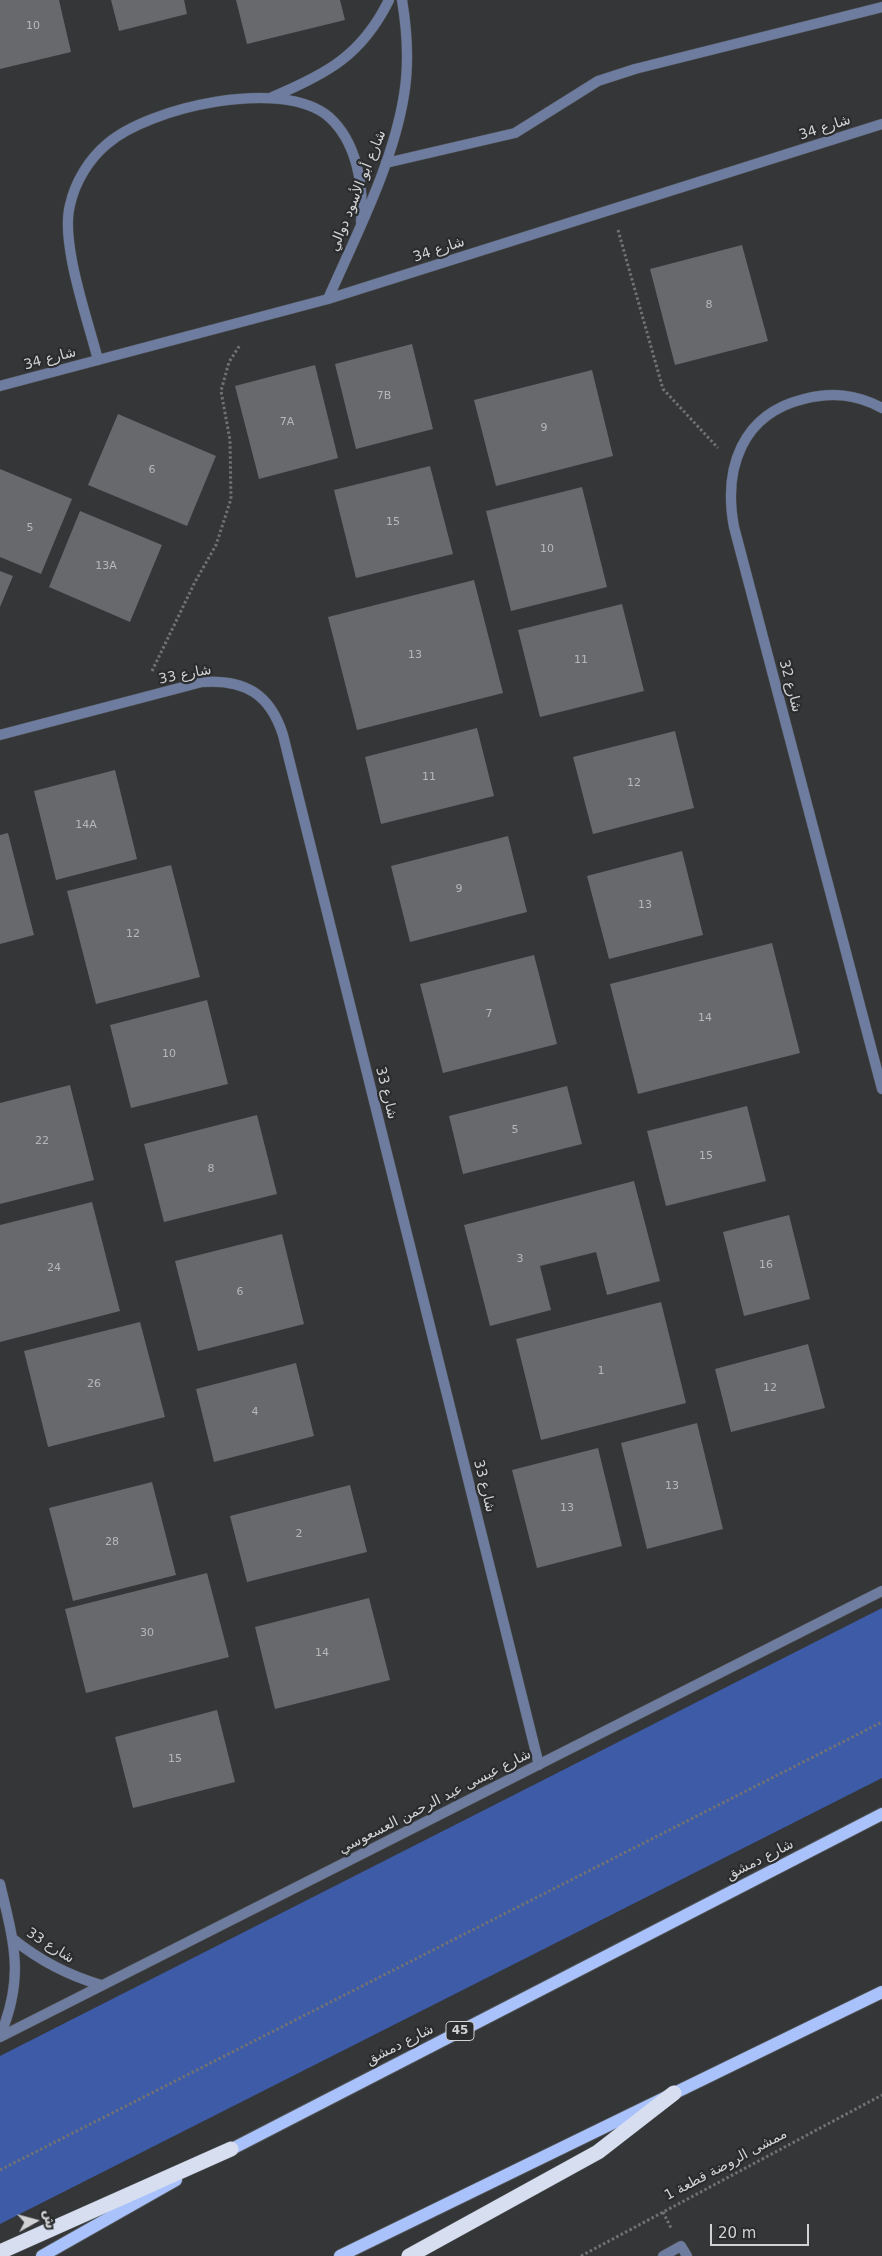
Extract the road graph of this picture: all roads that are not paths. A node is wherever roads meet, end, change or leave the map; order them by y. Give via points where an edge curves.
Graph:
1 (389, 0) edge
2 (402, 0) edge
3 (882, 7) edge
4 (270, 98) junction
5 (882, 124) edge
6 (386, 163) junction
7 (361, 222) junction
8 (328, 300) junction
9 (98, 360) junction
10 (0, 386) edge
11 (882, 408) edge
12 (0, 735) edge
13 (882, 1089) edge
14 (882, 1591) edge
15 (539, 1765) junction
16 (882, 1814) edge
17 (0, 1884) edge
18 (13, 1939) junction
19 (101, 1984) junction
20 (882, 1992) edge
21 (0, 2036) edge
22 (674, 2093) junction
23 (231, 2149) junction
24 (0, 2252) edge
25 (42, 2256) edge
26 (340, 2256) edge
27 (409, 2256) edge
28 (663, 2256) edge
29 (687, 2256) edge

1 - 4 street via 366,37 345,58 312,81
2 - 6 street, شارع أبو الأسود دوالي via 406,39 405,93
3 - 6 street via 635,69 598,82 515,133
4 - 7 street via 312,106 339,127 358,170 363,202
4 - 9 street via 214,102 161,116 108,143 86,169 70,205 67,225 71,256
5 - 8 street, شارع 34
6 - 7 street, شارع أبو الأسود دوالي
7 - 8 street, شارع أبو الأسود دوالي
8 - 9 street, شارع 34
9 - 10 street, شارع 34
11 - 13 street, شارع 32 via 860,398 827,395 789,403 765,416 745,440 734,466 730,496 734,527
12 - 15 street, شارع 33 via 202,682 232,682 257,693 273,710
14 - 15 street, شارع عيسى عبد الرحمن العسعوسي
15 - 19 street, شارع عيسى عبد الرحمن العسعوسي
16 - 23 main road, شارع دمشق / 45
17 - 18 street, شارع 33
18 - 19 street, شارع 33 via 54,1968
18 - 21 street, شارع 33 via 15,1989 10,2013
19 - 21 street, شارع عيسى عبد الرحمن العسعوسي
20 - 22 main road
22 - 26 main road
22 - 27 highway via 598,2152
23 - 24 highway
23 - 25 main road, شارع دمشق / 45
28 - 29 street via 681,2246

